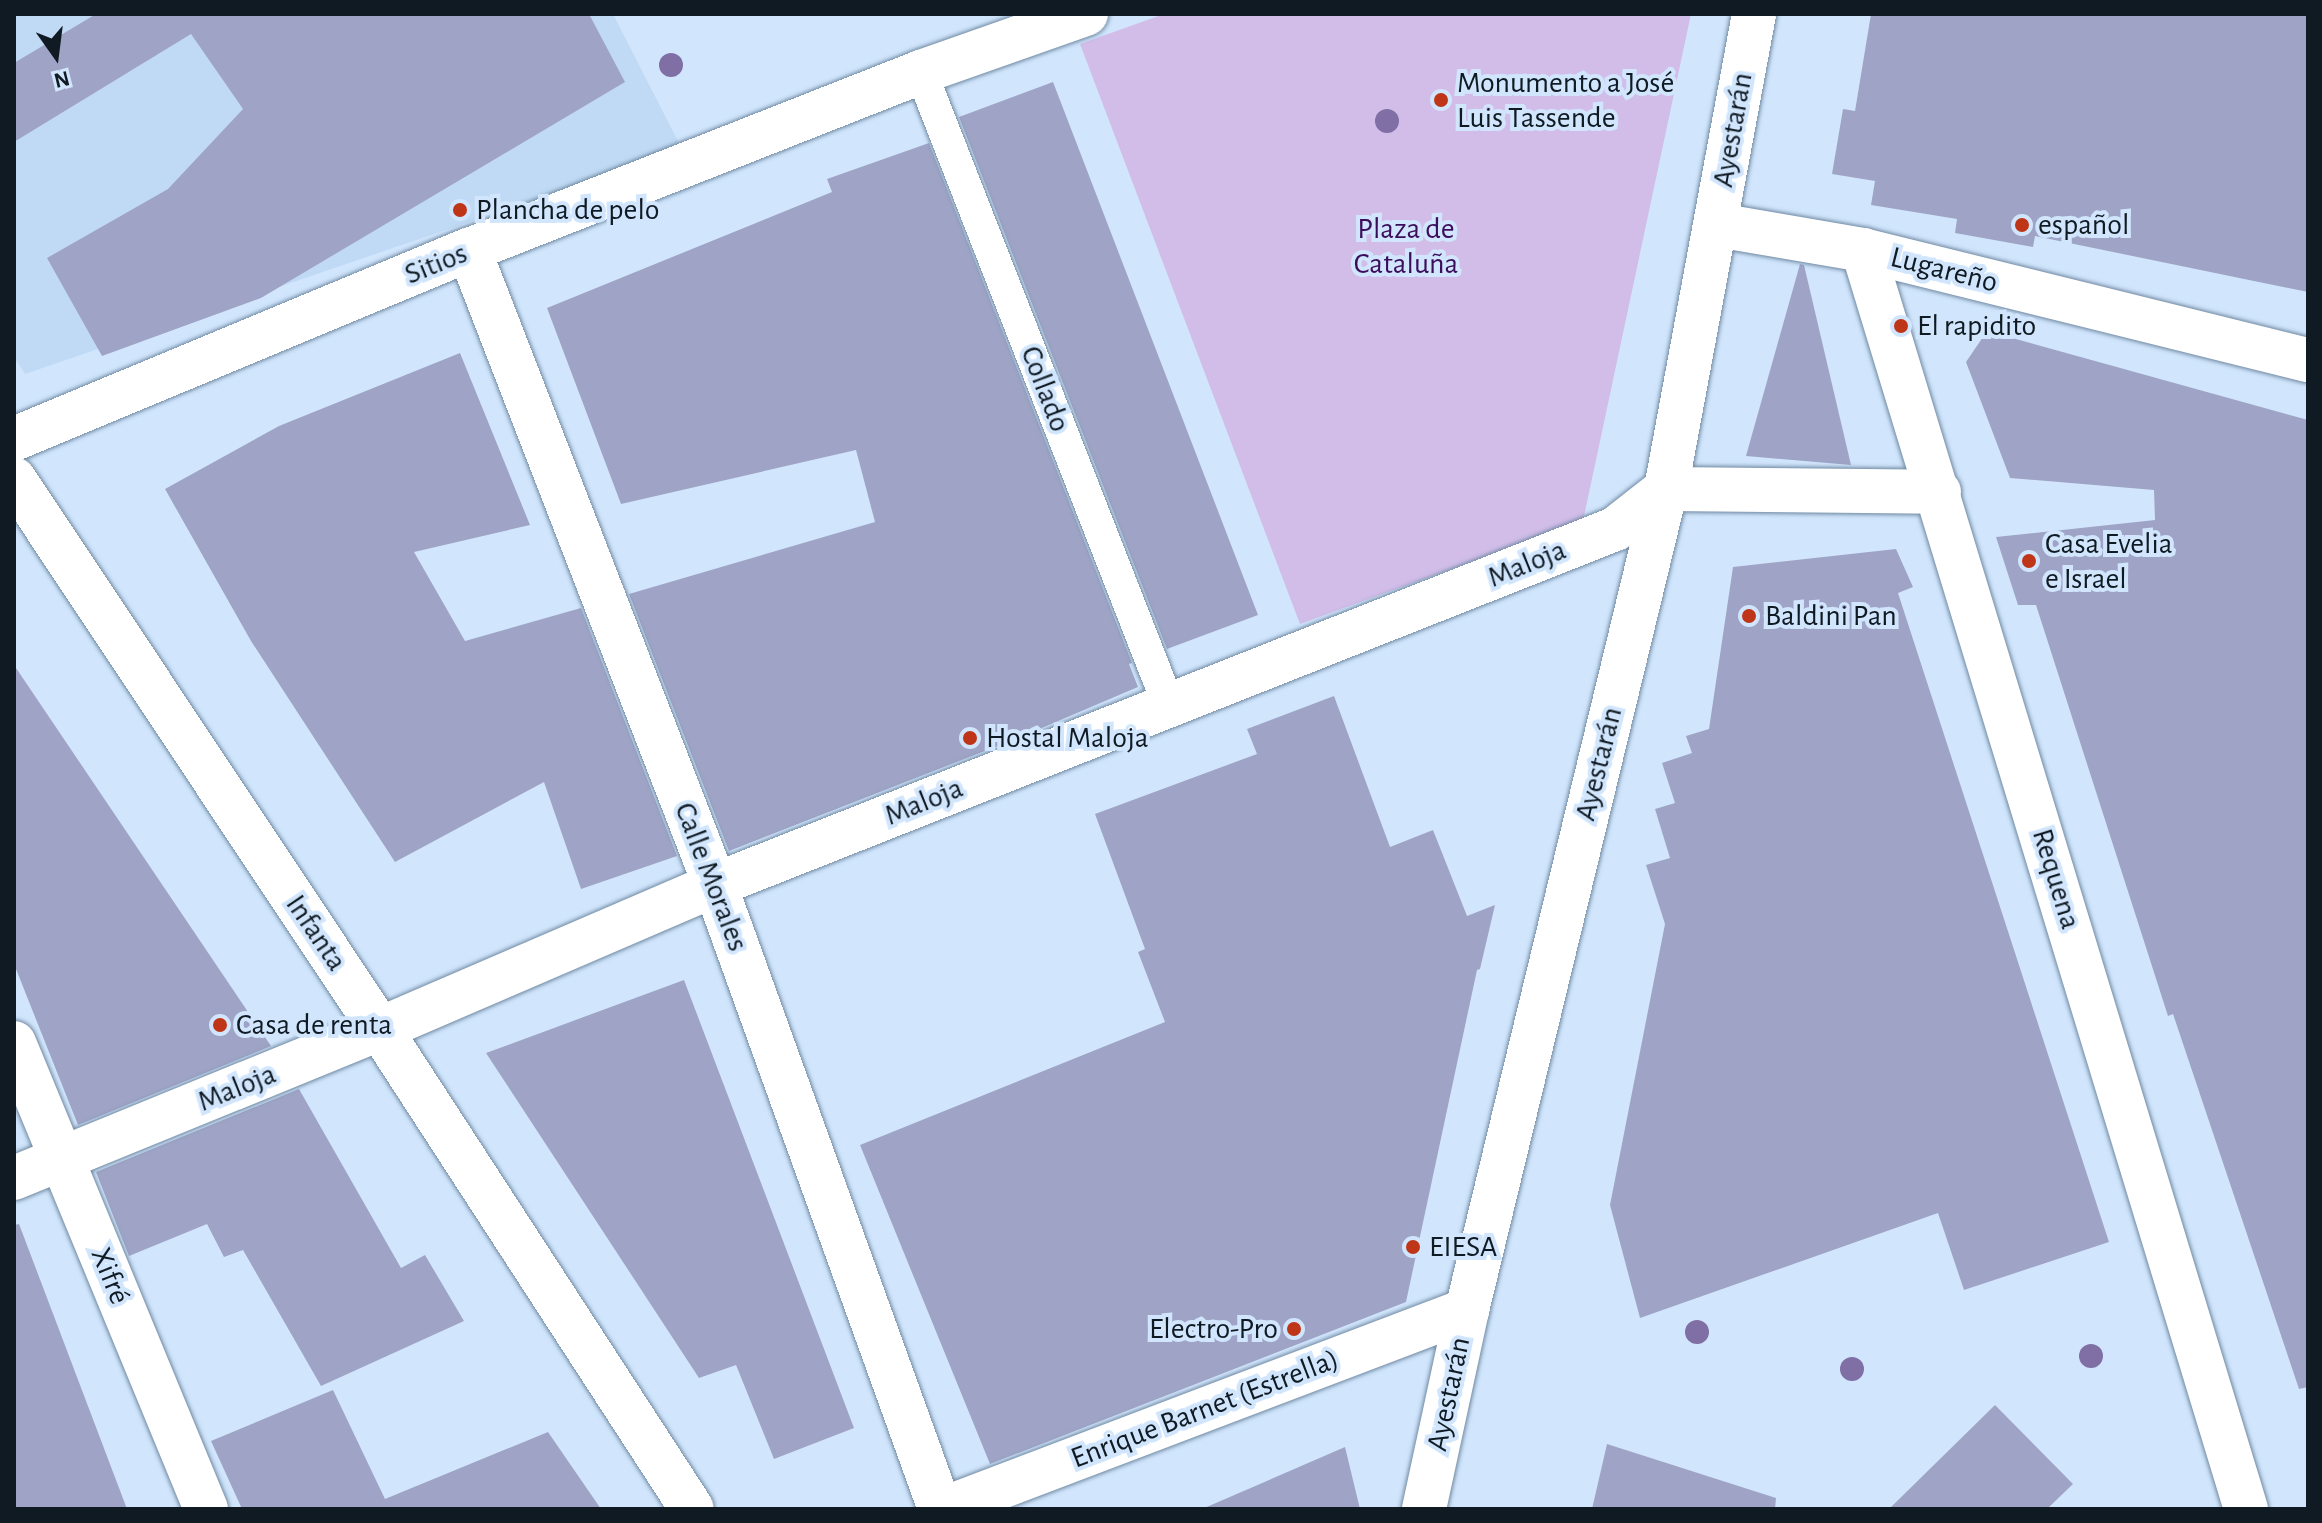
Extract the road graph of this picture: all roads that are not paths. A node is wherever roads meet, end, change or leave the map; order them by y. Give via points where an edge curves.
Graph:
1 (1754, 14) edge
2 (1081, 15) edge
3 (921, 72) junction
4 (1717, 225) junction
5 (469, 250) junction
6 (1863, 250) junction
7 (2308, 360) edge
8 (14, 439) edge
9 (14, 479) edge
10 (1666, 489) junction
11 (1939, 492) junction
12 (1169, 706) junction
13 (715, 885) junction
14 (380, 1029) junction
15 (14, 1043) edge
16 (62, 1160) junction
17 (14, 1178) edge
18 (1467, 1310) junction
19 (206, 1509) edge
20 (692, 1509) edge
21 (942, 1509) edge
22 (1424, 1509) edge
23 (2246, 1509) edge

1 - 4 street, Ayestarán
2 - 3 street, Sitios
3 - 5 street, Sitios
3 - 12 lane, Collado
4 - 6 street, Lugareño
4 - 10 street, Ayestarán
5 - 8 street, Sitios
5 - 13 street, Calle Morales
6 - 7 street, Lugareño
6 - 11 street, Requena
9 - 14 street, Infanta
10 - 11 street
10 - 12 street, Maloja via 1615,529
10 - 18 street, Ayestarán
11 - 23 street, Requena
12 - 13 street, Maloja
13 - 14 street, Maloja
13 - 21 street, Calle Morales
14 - 16 street, Maloja
14 - 20 street, Infanta
15 - 16 street, Xifré
16 - 17 street, Maloja
16 - 19 street, Xifré
18 - 21 street, Enrique Barnet (Estrella)
18 - 22 street, Ayestarán

